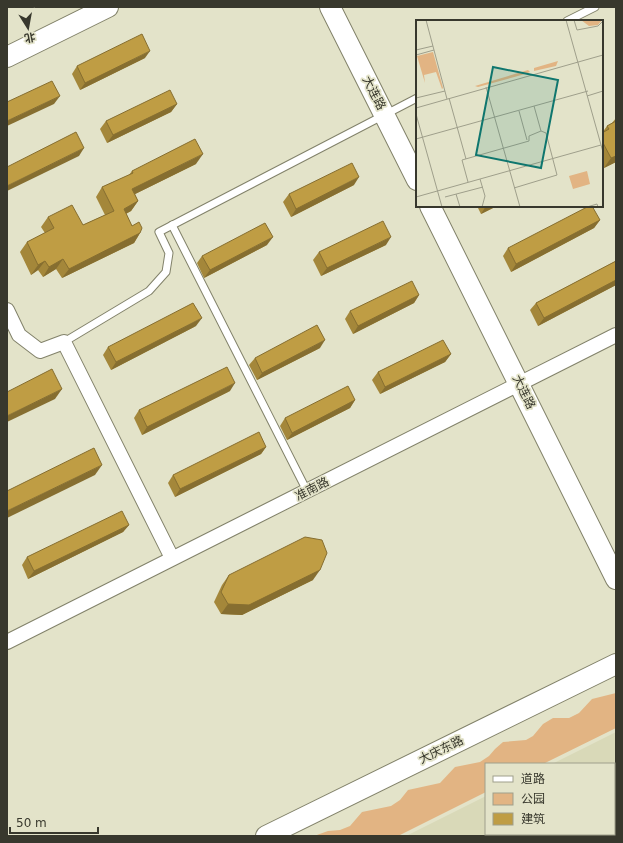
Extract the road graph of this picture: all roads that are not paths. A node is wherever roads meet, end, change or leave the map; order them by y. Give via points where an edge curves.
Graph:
1 (108, 7) edge
2 (330, 7) edge
3 (595, 7) edge
4 (569, 20) edge
5 (7, 58) edge
6 (416, 99) edge
7 (384, 115) junction
8 (416, 178) edge
9 (431, 207) edge
10 (172, 225) junction
11 (7, 310) edge
12 (616, 335) edge
13 (64, 342) junction
14 (520, 383) junction
15 (307, 491) junction
16 (172, 558) junction
17 (616, 579) edge
18 (7, 642) edge
19 (616, 664) edge
20 (266, 836) edge

1 - 5 street
2 - 7 street, 大连路
3 - 4 lane
6 - 7 lane
7 - 8 street, 大连路
7 - 10 lane
9 - 14 street, 大连路
10 - 13 lane via 159,232 169,253 166,272 149,291
10 - 15 lane
11 - 13 street via 19,335 40,351
12 - 14 street, 准南路
13 - 16 street
14 - 15 street, 准南路
14 - 17 street, 大连路
15 - 16 street, 准南路
16 - 18 street, 准南路
19 - 20 street, 大庆东路

